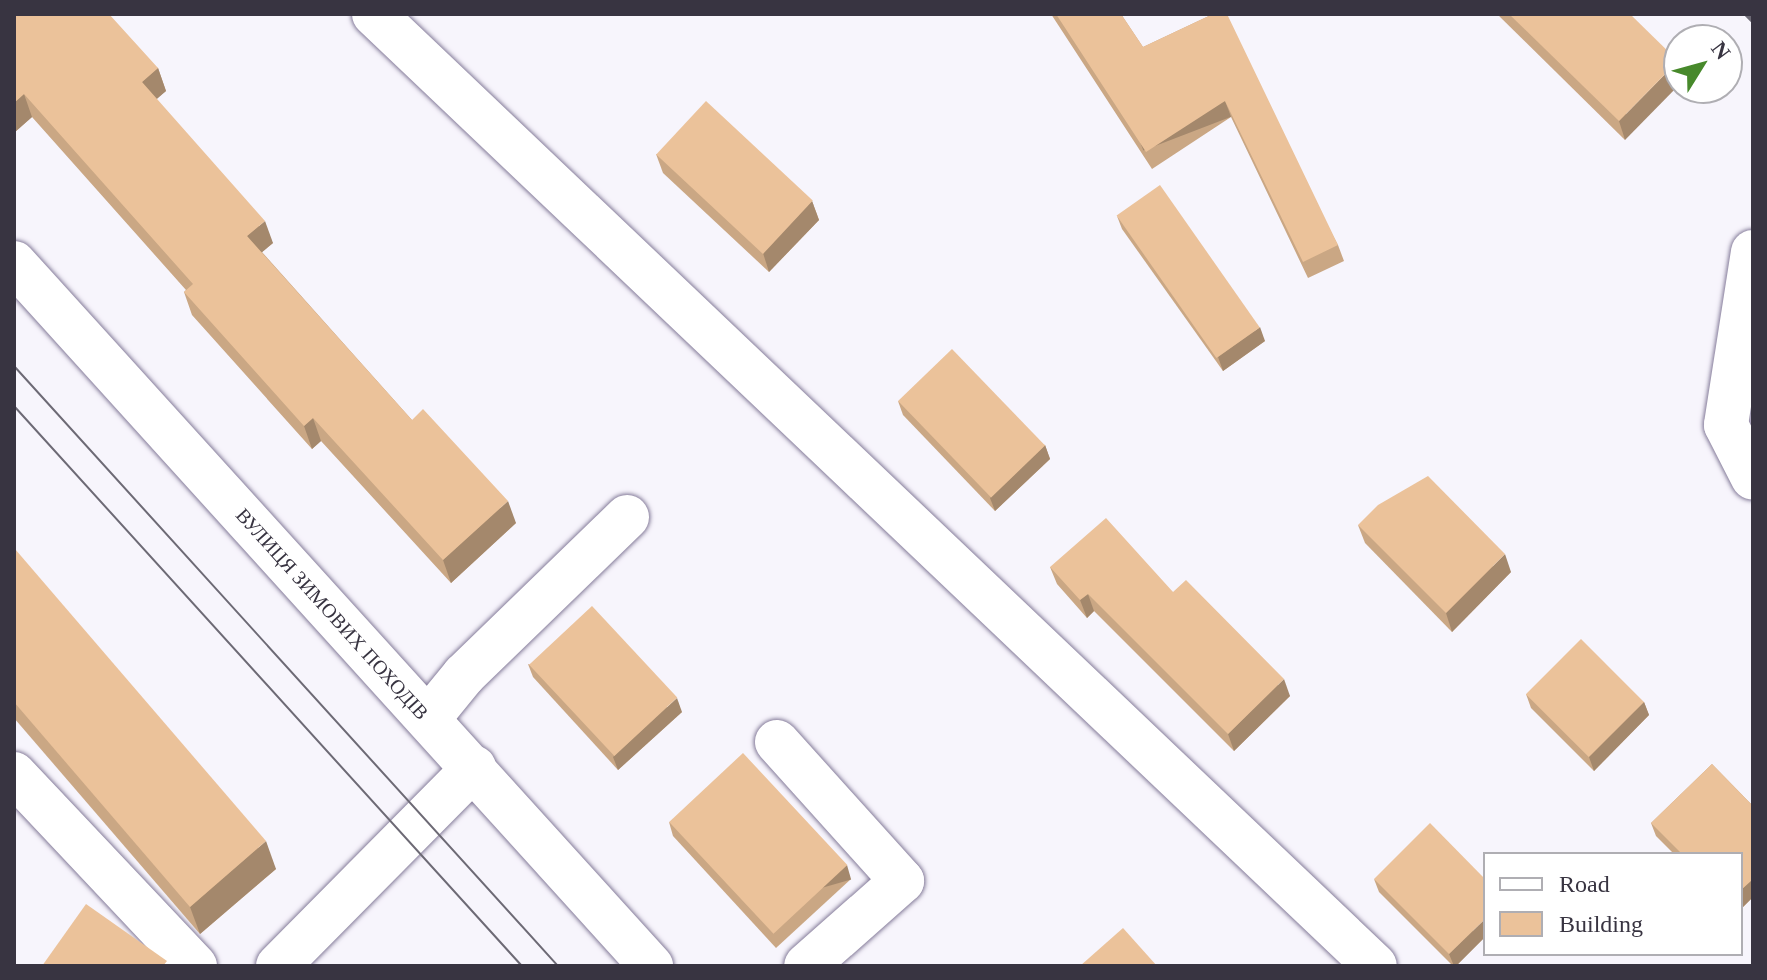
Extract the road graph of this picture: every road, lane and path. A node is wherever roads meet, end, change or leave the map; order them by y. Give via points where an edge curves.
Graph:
1 (374, 14) edge
2 (1753, 252) edge
3 (14, 263) edge
4 (1753, 478) edge
5 (627, 517) dead end
6 (428, 719) junction
7 (777, 742) dead end
8 (474, 768) junction
9 (14, 774) edge
10 (195, 966) edge
11 (278, 966) edge
12 (651, 966) edge
13 (806, 966) edge
14 (1375, 966) edge

1 - 14 main road
2 - 4 main road via 1726,425
3 - 6 main road, ВУЛИЦЯ ЗИМОВИХ ПОХОДІВ
5 - 6 main road via 464,675
6 - 8 main road, ВУЛИЦЯ ЗИМОВИХ ПОХОДІВ
7 - 13 main road via 902,881
8 - 11 main road
8 - 12 main road, ВУЛИЦЯ ЗИМОВИХ ПОХОДІВ
9 - 10 main road

